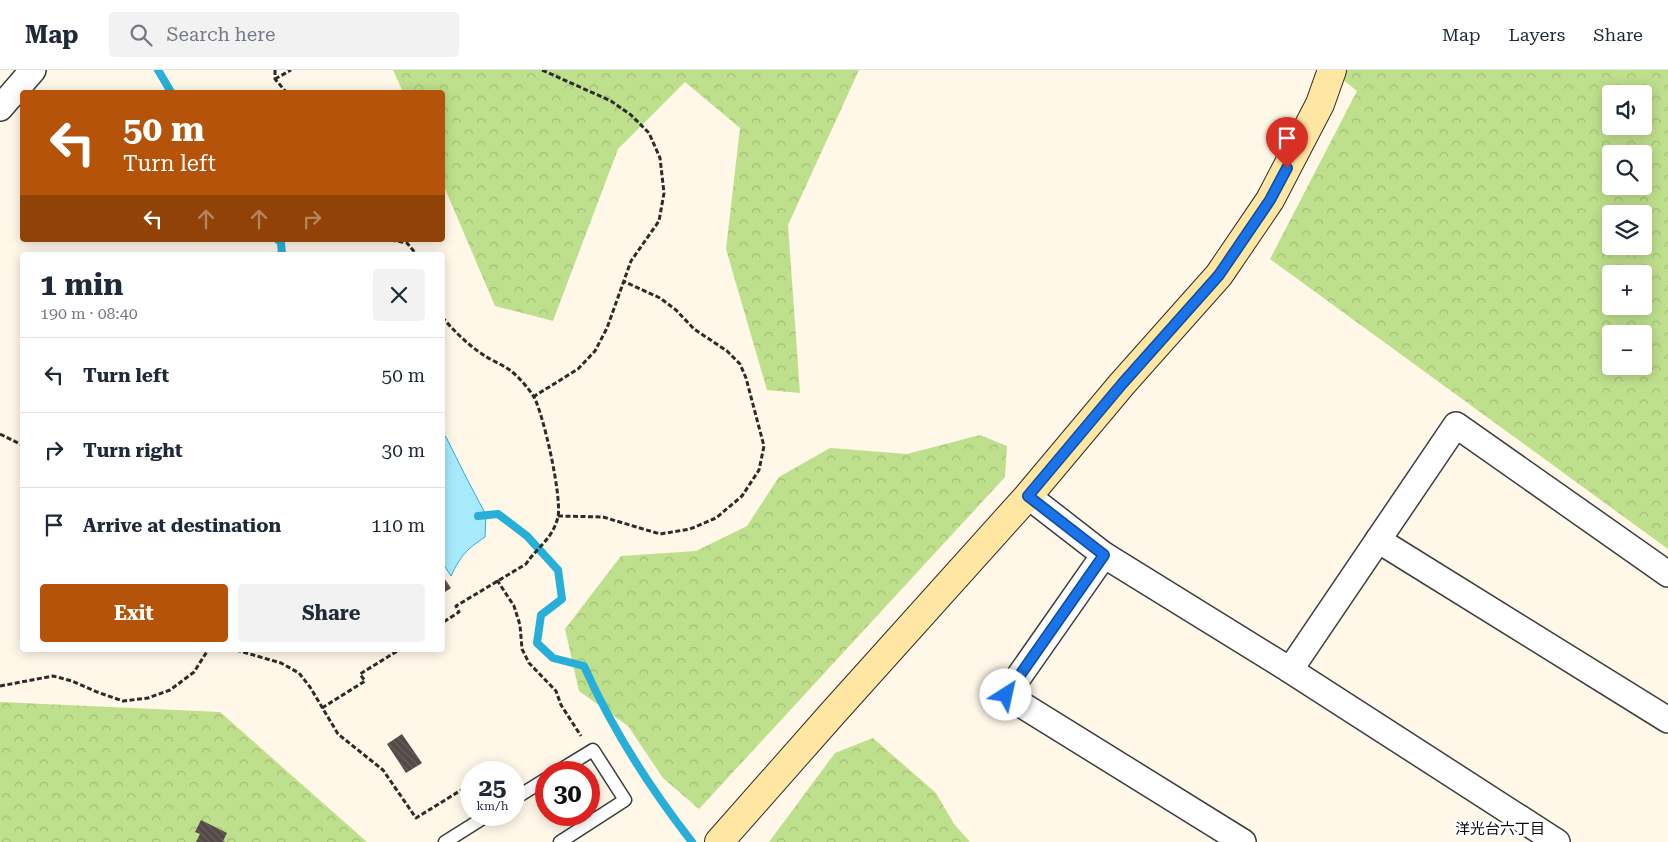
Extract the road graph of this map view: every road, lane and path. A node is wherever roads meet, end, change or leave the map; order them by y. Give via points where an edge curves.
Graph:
1 (33, 70) edge
2 (275, 70) edge
3 (291, 70) edge
4 (542, 70) edge
5 (1332, 70) edge
6 (275, 79) junction
7 (284, 90) edge
8 (0, 108) edge
9 (402, 242) edge
10 (414, 252) edge
11 (623, 281) junction
12 (445, 320) edge
13 (533, 397) junction
14 (0, 434) edge
15 (20, 444) edge
16 (1028, 496) junction
17 (558, 516) junction
18 (1378, 540) junction
19 (1104, 555) junction
20 (1668, 574) edge
21 (497, 580) junction
22 (445, 620) edge
23 (207, 652) edge
24 (243, 652) edge
25 (395, 652) edge
26 (1290, 670) junction
27 (0, 686) edge
28 (322, 708) junction
29 (1668, 720) edge
30 (573, 742) dead end
31 (575, 761) edge
32 (460, 791) edge
33 (600, 816) edge
34 (470, 826) edge
35 (585, 826) edge
36 (445, 842) edge
37 (560, 842) edge
38 (720, 842) edge
39 (1243, 842) edge
40 (1557, 842) edge

1 - 8 street
2 - 6 path
3 - 6 path
4 - 11 path via 611,101 631,115 649,133 660,158 664,193 659,221 631,261
5 - 16 street via 1320,104 1270,200 1219,275
6 - 7 path
9 - 10 path
11 - 13 path via 607,328 595,351 578,369
11 - 17 path via 660,298 740,364 764,446 759,470 742,496 716,518 690,529 660,534 603,517
12 - 13 path via 484,356 512,372
13 - 17 path via 549,448
14 - 15 path
16 - 19 street
16 - 38 street
17 - 21 path via 546,542 526,564
18 - 20 street via 1456,425
18 - 26 street
18 - 29 street
19 - 26 street
19 - 39 street via 1006,695
21 - 22 path via 456,606 459,612
21 - 30 path via 514,606 522,649 529,663 556,691 561,705 582,737
23 - 27 path via 194,672 170,690 148,698 123,701 72,680 53,676
24 - 28 path via 281,663 299,673
25 - 28 path via 360,674 365,682
26 - 40 street
28 - 32 path via 338,734 383,770 416,818
31 - 33 lane via 593,750 625,800
34 - 36 lane
35 - 37 lane

